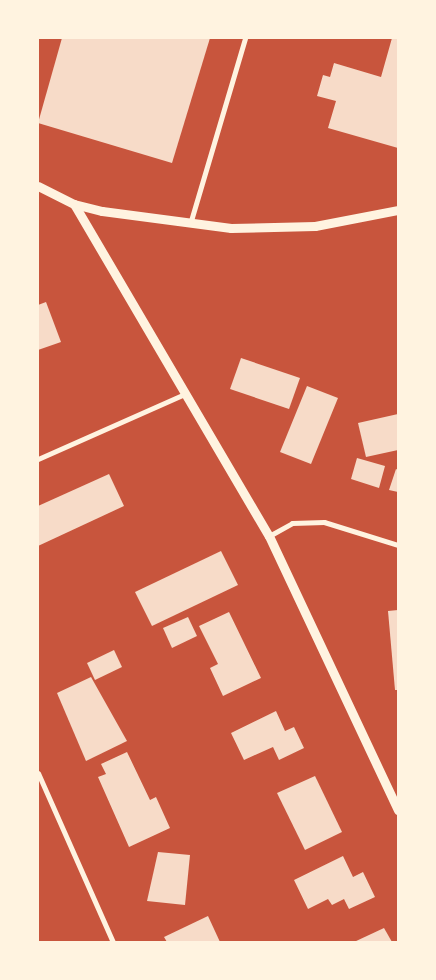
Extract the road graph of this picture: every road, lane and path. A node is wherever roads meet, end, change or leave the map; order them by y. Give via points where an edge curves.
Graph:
1 (246, 38) edge
2 (38, 186) edge
3 (74, 204) junction
4 (398, 210) edge
5 (190, 224) junction
6 (185, 394) junction
7 (38, 459) edge
8 (269, 536) junction
9 (398, 545) edge
10 (38, 773) edge
11 (398, 810) edge
12 (113, 942) edge

1 - 5 street
2 - 3 street
3 - 5 street
3 - 6 street
4 - 5 street via 315,226
6 - 7 street
6 - 8 street
8 - 9 street via 292,523 324,522
8 - 11 street
10 - 12 street

